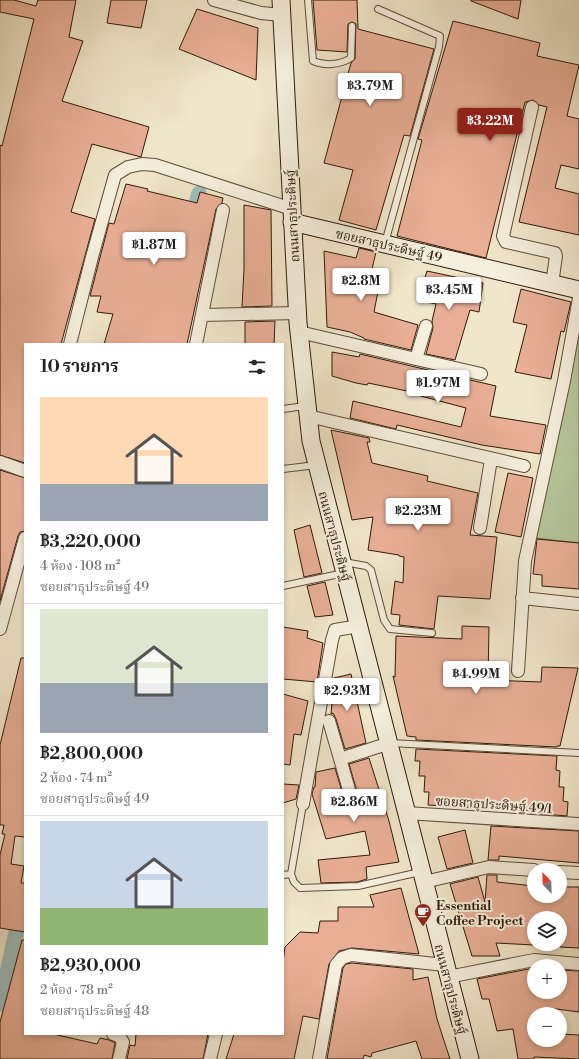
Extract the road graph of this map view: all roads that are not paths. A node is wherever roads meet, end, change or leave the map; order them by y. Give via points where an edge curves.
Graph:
1 (214, 0) edge
2 (308, 0) edge
3 (282, 8) edge
4 (378, 10) dead end
5 (352, 26) dead end
6 (532, 107) dead end
7 (222, 210) dead end
8 (292, 216) junction
9 (385, 243) junction
10 (552, 284) junction
11 (579, 290) edge
12 (579, 298) edge
13 (298, 313) junction
14 (202, 315) junction
15 (426, 326) dead end
16 (299, 332) junction
17 (70, 343) edge
18 (196, 343) edge
19 (416, 359) junction
20 (481, 374) dead end
21 (284, 409) edge
22 (307, 411) junction
23 (491, 459) junction
24 (0, 462) edge
25 (316, 465) junction
26 (524, 466) dead end
27 (284, 469) edge
28 (24, 471) edge
29 (480, 528) dead end
30 (24, 542) edge
31 (344, 567) junction
32 (284, 586) edge
33 (522, 598) junction
34 (579, 604) edge
35 (359, 626) junction
36 (0, 629) edge
37 (432, 633) dead end
38 (518, 671) dead end
39 (329, 721) dead end
40 (390, 743) junction
41 (579, 753) edge
42 (340, 760) junction
43 (352, 800) dead end
44 (303, 804) joint
45 (406, 813) junction
46 (579, 824) edge
47 (527, 870) edge
48 (567, 872) edge
49 (579, 873) edge
50 (291, 874) junction
51 (284, 875) edge
52 (423, 877) junction
53 (579, 964) edge
54 (447, 971) junction
55 (116, 1035) edge
56 (216, 1035) edge
57 (119, 1059) edge
58 (210, 1059) edge
59 (319, 1059) edge
60 (470, 1059) edge

1 - 3 street via 253,12
2 - 5 lane via 312,61 320,64 344,63 351,58
3 - 8 main road, ถนนสาธุประดิษฐ์
4 - 9 lane via 440,36
6 - 10 street via 504,236 506,242 555,252
7 - 14 street
8 - 9 main road, ซอยสาธุประดิษฐ์ 49
8 - 13 main road, ถนนสาธุประดิษฐ์
8 - 17 street via 155,166 142,164 128,167 115,175
9 - 10 main road, ซอยสาธุประดิษฐ์ 49
10 - 11 main road, ซอยสาธุประดิษฐ์ 49
12 - 33 street via 564,381 532,521
13 - 14 street
13 - 16 main road, ถนนสาธุประดิษฐ์
14 - 18 street
15 - 19 street
16 - 19 street
16 - 22 main road, ถนนสาธุประดิษฐ์
19 - 20 street
21 - 22 lane
22 - 23 street
22 - 25 main road, ถนนสาธุประดิษฐ์
23 - 26 street
23 - 29 street
24 - 28 street
25 - 27 lane
25 - 31 main road, ถนนสาธุประดิษฐ์
30 - 36 street
31 - 32 lane
31 - 35 main road, ถนนสาธุประดิษฐ์
31 - 37 lane via 366,566 370,570 384,620 390,629
33 - 34 street
33 - 38 street
35 - 40 main road, ถนนสาธุประดิษฐ์
35 - 44 street via 335,630
39 - 42 street
40 - 41 lane
40 - 42 street
40 - 45 main road, ถนนสาธุประดิษฐ์
42 - 43 street
44 - 50 lane
45 - 46 street, ซอยสาธุประดิษฐ์ 49/1
45 - 52 main road, ถนนสาธุประดิษฐ์
47 - 52 street via 489,867
48 - 49 street
50 - 51 lane
50 - 52 lane via 300,888 358,886
52 - 54 main road, ถนนสาธุประดิษฐ์
53 - 54 street via 534,960
54 - 59 street via 351,956 342,958 336,965
54 - 60 main road, ถนนสาธุประดิษฐ์
55 - 57 street via 123,1042
56 - 58 street

